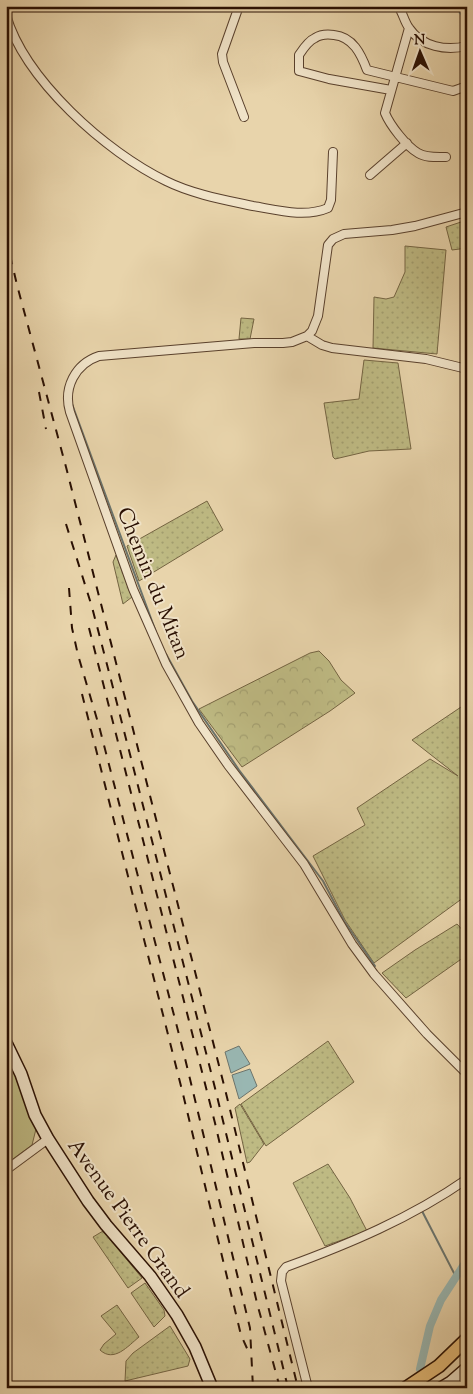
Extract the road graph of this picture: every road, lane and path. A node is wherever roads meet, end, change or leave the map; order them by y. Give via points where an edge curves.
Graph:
1 (239, 6) edge
2 (398, 6) edge
3 (6, 15) edge
4 (409, 28) junction
5 (467, 46) edge
6 (394, 77) junction
7 (467, 86) edge
8 (391, 90) junction
9 (244, 117) dead end
10 (407, 143) junction
11 (333, 152) dead end
12 (446, 156) dead end
13 (370, 175) dead end
14 (467, 212) edge
15 (307, 336) junction
16 (467, 369) edge
17 (6, 1043) edge
18 (467, 1074) edge
19 (48, 1140) junction
20 (6, 1170) edge
21 (467, 1178) edge
22 (467, 1339) edge
23 (467, 1368) edge
24 (212, 1388) edge
25 (308, 1388) edge
26 (406, 1388) edge
27 (441, 1388) edge

1 - 9 street via 222,54
2 - 4 street
3 - 11 street via 23,51 42,80 86,126 113,149 166,181 211,196 281,211 310,213 328,208
4 - 5 street via 428,44 449,49
4 - 6 street
6 - 7 street via 453,91
6 - 8 street
6 - 8 street via 367,70 357,48 338,35 325,34 314,38 299,55 299,71 329,80
8 - 10 street via 385,113
10 - 12 street via 419,154 433,158
10 - 13 street
14 - 15 street via 415,226 333,238 328,245 318,316
15 - 16 street via 332,348 426,359
15 - 18 street, Chemin du Mitan via 283,343 99,356 76,371 70,383 68,405 133,589 166,664 199,723 304,864 374,974
17 - 19 street, Avenue Pierre Grand
19 - 20 street
19 - 24 street, Avenue Pierre Grand via 94,1209 150,1276 177,1315 195,1346
21 - 25 street via 382,1228 282,1272 281,1281
22 - 26 main road via 438,1366
23 - 27 street

